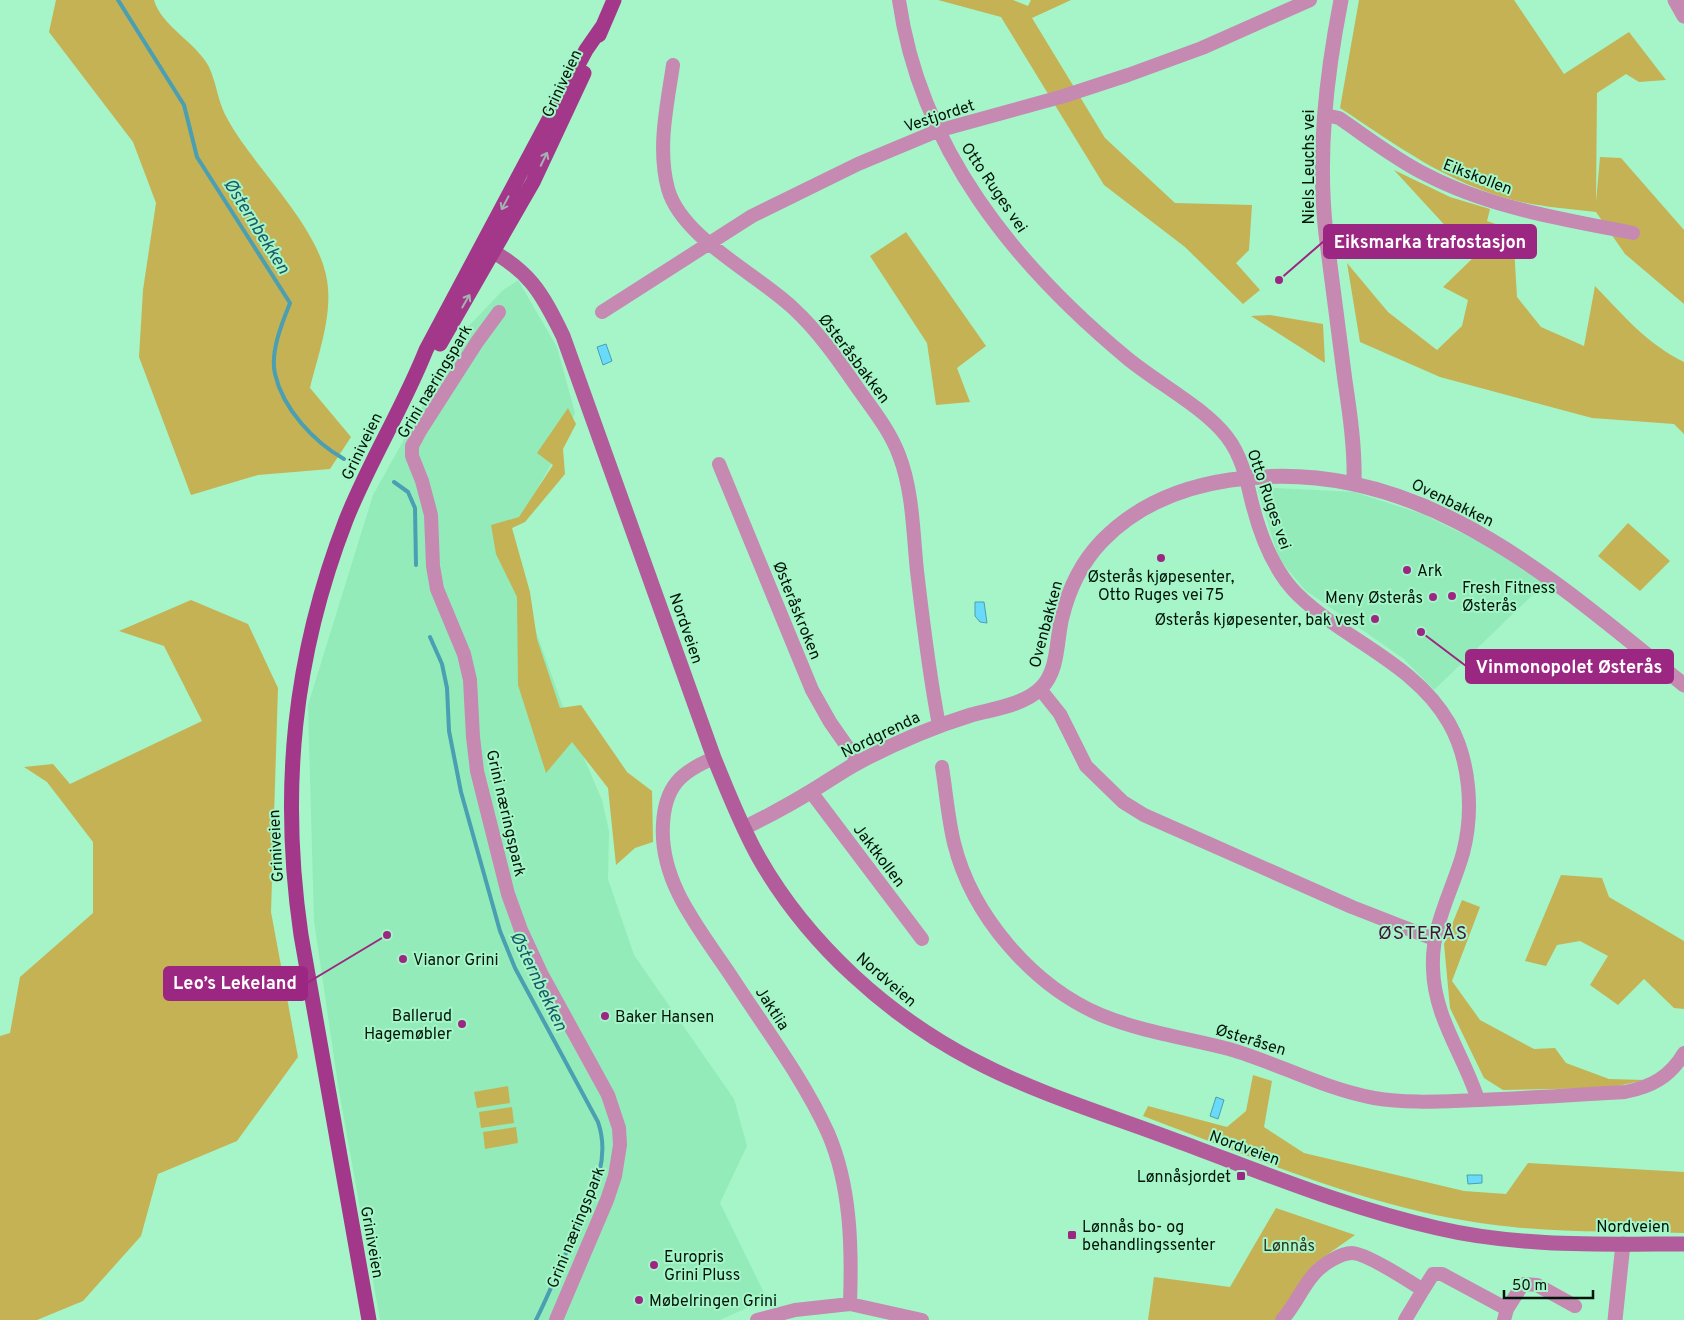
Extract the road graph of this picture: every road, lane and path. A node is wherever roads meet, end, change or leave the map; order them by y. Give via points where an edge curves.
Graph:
1 (614, 0) edge
2 (899, 0) edge
3 (1310, 0) edge
4 (1341, 0) edge
5 (1675, 0) edge
6 (1684, 16) edge
7 (673, 65) dead end
8 (1325, 115) junction
9 (937, 131) junction
10 (1633, 233) dead end
11 (709, 242) junction
12 (488, 249) junction
13 (499, 312) dead end
14 (602, 312) dead end
15 (719, 464) dead end
16 (1247, 478) junction
17 (1354, 483) junction
18 (1684, 685) edge
19 (1040, 690) junction
20 (939, 725) junction
21 (714, 758) junction
22 (858, 762) junction
23 (942, 767) dead end
24 (811, 792) junction
25 (744, 828) junction
26 (922, 939) dead end
27 (1434, 939) junction
28 (1684, 1053) edge
29 (1478, 1100) junction
30 (1622, 1244) junction
31 (1684, 1244) edge
32 (1423, 1290) junction
33 (850, 1304) junction
34 (1575, 1306) dead end
35 (1505, 1314) edge
36 (904, 1318) edge
37 (369, 1320) edge
38 (556, 1320) edge
39 (757, 1320) edge
40 (922, 1320) edge
41 (1282, 1320) edge
42 (1405, 1320) edge
43 (1615, 1320) edge

1 - 12 main road, Griniveien via 560,128
2 - 9 street, Otto Ruges vei via 920,92
3 - 9 street, Vestjordet via 1202,48 1128,75
4 - 8 street, Niels Leuchs vei via 1329,67
5 - 6 street
7 - 11 street, Østeråsbakken via 662,165 678,211
8 - 10 street, Eikskollen via 1339,118 1425,174 1488,201
8 - 17 street, Niels Leuchs vei via 1326,232 1349,408
9 - 11 street, Vestjordet via 799,192
9 - 16 street, Otto Ruges vei via 983,206 1034,270 1127,358 1226,435
11 - 14 street, Vestjordet
11 - 20 street, Østeråsbakken via 768,286 815,330 881,421 899,454 911,516
12 - 21 main road, Nordveien via 525,274 546,301 562,336
12 - 37 main road, Griniveien via 426,350 412,386 346,519 323,588 298,698 290,786 291,853 300,926
13 - 38 street, Grini næringspark via 420,431 412,446 412,456 431,514 437,589 464,654 470,680 477,771 508,894 541,973 608,1095 619,1128 620,1150 615,1176
15 - 22 street, Østeråskroken via 812,690
16 - 17 street, Ovenbakken via 1276,476
16 - 19 street, Ovenbakken via 1185,490 1155,502 1130,516 1102,541 1080,569 1070,590 1053,665
16 - 27 street, Otto Ruges vei via 1262,534 1283,577 1296,593 1328,620 1414,680 1439,707 1457,741 1464,760 1470,811 1463,854
17 - 18 street, Ovenbakken via 1415,501 1481,534 1576,597
19 - 20 street, Nordgrenda via 1023,699
19 - 27 street, Ovenbakken via 1060,714 1086,766 1123,802 1144,816
20 - 22 street, Nordgrenda
21 - 25 main road, Nordveien
21 - 33 street, Jaktlia via 678,779 667,797 662,836 668,870 683,902 804,1088 828,1132 840,1164 848,1216
22 - 24 street, Nordgrenda
23 - 29 street, Østeråsen via 954,842 971,886 1017,956 1061,994 1127,1024 1229,1049 1358,1095 1419,1103
24 - 25 street, Nordgrenda
24 - 26 street, Jaktkollen
25 - 30 main road, Nordveien via 791,905 850,972 943,1044 1000,1074 1302,1187 1394,1217 1483,1237
27 - 29 street, Otto Ruges vei via 1432,969 1440,1016 1472,1080
28 - 29 street, Østeråsen via 1660,1081 1644,1089
30 - 31 main road, Nordveien
30 - 43 street
32 - 35 street via 1433,1274 1442,1274
32 - 41 street via 1361,1255 1345,1254 1315,1272
32 - 42 street
33 - 36 street
33 - 39 street via 795,1310
34 - 35 street via 1531,1283 1523,1284
36 - 40 street

